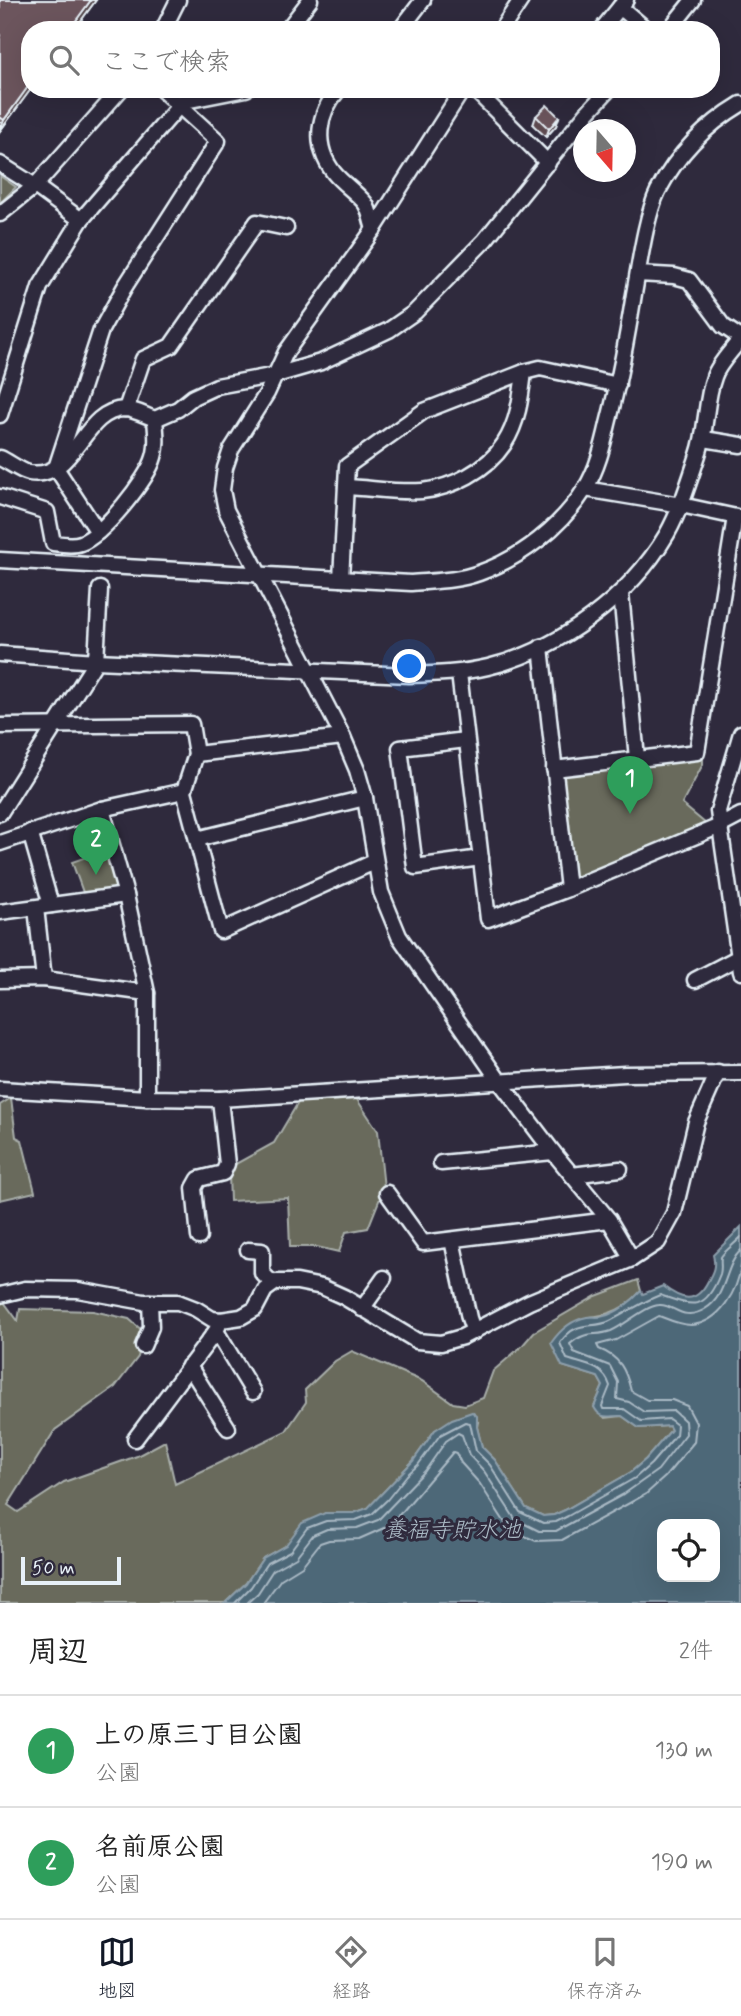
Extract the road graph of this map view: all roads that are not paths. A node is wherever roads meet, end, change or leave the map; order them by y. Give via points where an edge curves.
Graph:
1 (178, 0) edge
2 (310, 0) edge
3 (423, 0) edge
4 (521, 0) edge
5 (693, 0) edge
6 (622, 4) edge
7 (168, 21) edge
8 (294, 21) edge
9 (407, 21) edge
10 (507, 21) edge
11 (609, 21) edge
12 (638, 21) edge
13 (676, 21) edge
14 (113, 98) edge
15 (170, 98) edge
16 (207, 98) edge
17 (334, 98) edge
18 (457, 98) edge
19 (483, 98) edge
20 (601, 98) edge
21 (741, 104) edge
22 (177, 105) junction
23 (548, 163) junction
24 (0, 164) edge
25 (35, 186) junction
26 (0, 214) edge
27 (80, 220) junction
28 (286, 228) dead end
29 (374, 229) junction
30 (638, 274) junction
31 (741, 338) edge
32 (524, 372) junction
33 (276, 375) junction
34 (618, 385) junction
35 (126, 409) junction
36 (0, 415) edge
37 (155, 419) junction
38 (704, 439) junction
39 (741, 445) edge
40 (0, 458) edge
41 (56, 468) junction
42 (346, 487) junction
43 (585, 489) junction
44 (0, 497) edge
45 (681, 505) junction
46 (738, 518) edge
47 (98, 532) junction
48 (0, 560) edge
49 (258, 574) junction
50 (341, 579) junction
51 (100, 589) dead end
52 (621, 594) junction
53 (541, 647) junction
54 (0, 654) edge
55 (96, 661) junction
56 (309, 672) junction
57 (459, 673) junction
58 (0, 726) edge
59 (56, 727) junction
60 (741, 733) edge
61 (342, 737) junction
62 (466, 740) junction
63 (196, 754) junction
64 (637, 758) junction
65 (554, 769) junction
66 (184, 792) junction
67 (365, 798) junction
68 (102, 809) junction
69 (0, 813) edge
70 (741, 815) edge
71 (720, 826) junction
72 (30, 832) junction
73 (197, 839) junction
74 (0, 842) edge
75 (481, 858) junction
76 (374, 862) junction
77 (568, 889) junction
78 (126, 895) junction
79 (736, 901) edge
80 (43, 906) junction
81 (0, 912) edge
82 (740, 962) edge
83 (44, 979) junction
84 (695, 980) dead end
85 (0, 981) edge
86 (147, 993) junction
87 (718, 1072) junction
88 (741, 1073) edge
89 (500, 1082) junction
90 (0, 1089) edge
91 (147, 1098) junction
92 (220, 1099) junction
93 (553, 1152) junction
94 (440, 1163) dead end
95 (620, 1169) dead end
96 (572, 1175) junction
97 (387, 1193) dead end
98 (609, 1220) junction
99 (199, 1237) dead end
100 (452, 1240) junction
101 (248, 1250) dead end
102 (632, 1259) junction
103 (384, 1278) dead end
104 (273, 1284) junction
105 (0, 1295) edge
106 (150, 1302) junction
107 (362, 1309) junction
108 (219, 1326) junction
109 (474, 1332) junction
110 (143, 1346) dead end
111 (189, 1366) junction
112 (253, 1392) dead end
113 (228, 1428) dead end
114 (135, 1439) dead end

1 - 7 street
2 - 8 street
3 - 9 street
4 - 10 street
5 - 13 street
6 - 11 street
6 - 12 street
14 - 25 street
15 - 22 street
16 - 22 street
17 - 29 street via 319,133 322,155 366,205
18 - 29 street
19 - 23 street
20 - 23 street
21 - 30 street via 694,141 657,192
22 - 27 street
22 - 41 street via 218,141 101,330
23 - 33 street via 485,240 415,312 389,330 321,362
24 - 25 street
25 - 26 street
25 - 27 street
27 - 36 street via 40,287
28 - 35 street via 257,222 171,346 143,359
29 - 33 street via 286,352
30 - 31 street via 689,280 723,326
30 - 34 street
31 - 38 street via 714,376
32 - 34 street via 540,368
32 - 42 street via 424,411 347,466
32 - 42 street via 521,398 503,445 472,473 450,485 422,491
33 - 37 street via 217,386
33 - 49 street via 231,450 222,490 226,510
34 - 43 street via 603,446
35 - 37 street
35 - 41 street via 110,412 94,424
37 - 47 street via 154,460 120,510
38 - 39 street
38 - 45 street
40 - 41 street via 29,473
41 - 47 street
42 - 50 street
43 - 45 street
43 - 50 street via 538,541 478,573 411,583
44 - 47 street via 47,512 53,543 80,544
45 - 46 street
45 - 52 street via 650,561
46 - 64 street via 697,752
48 - 49 street
49 - 50 street
49 - 56 street
51 - 55 street
52 - 53 street
52 - 64 street
53 - 57 street
53 - 65 street
54 - 55 street
55 - 56 street
55 - 59 street
56 - 57 street
56 - 61 street
57 - 62 street
58 - 59 street
59 - 63 street via 191,724
59 - 69 street
60 - 71 street via 719,811
61 - 63 street
61 - 67 street
62 - 75 street
62 - 75 street via 400,748 406,801 415,867
63 - 66 street
64 - 65 street
65 - 77 street
66 - 68 street
66 - 73 street
67 - 73 street
67 - 76 street
68 - 72 street
68 - 78 street
70 - 71 street
71 - 77 street
71 - 79 street
72 - 74 street
72 - 80 street
73 - 76 street via 220,931
75 - 77 street via 488,919
76 - 89 street via 380,892 399,936
78 - 80 street
78 - 86 street
79 - 82 street
80 - 81 street
80 - 83 street
82 - 84 street
83 - 85 street
83 - 86 street
86 - 91 street
87 - 88 street
87 - 89 street
87 - 102 street via 696,1122 674,1213 658,1242
89 - 92 street
89 - 93 street
90 - 91 street
91 - 92 street
92 - 99 street via 227,1164 223,1173 199,1179 194,1188
93 - 94 street
93 - 96 street
95 - 96 street
96 - 98 street
97 - 100 street via 423,1243
98 - 100 street
98 - 102 street
100 - 109 street
101 - 104 street via 262,1251 262,1273
102 - 109 street via 529,1302
103 - 107 street
104 - 107 street via 321,1287
104 - 108 street via 255,1310
105 - 106 street via 25,1289 78,1290
106 - 108 street via 178,1302
106 - 110 street via 151,1327
107 - 109 street via 417,1341 441,1343
108 - 111 street
108 - 112 street
111 - 113 street
111 - 114 street

